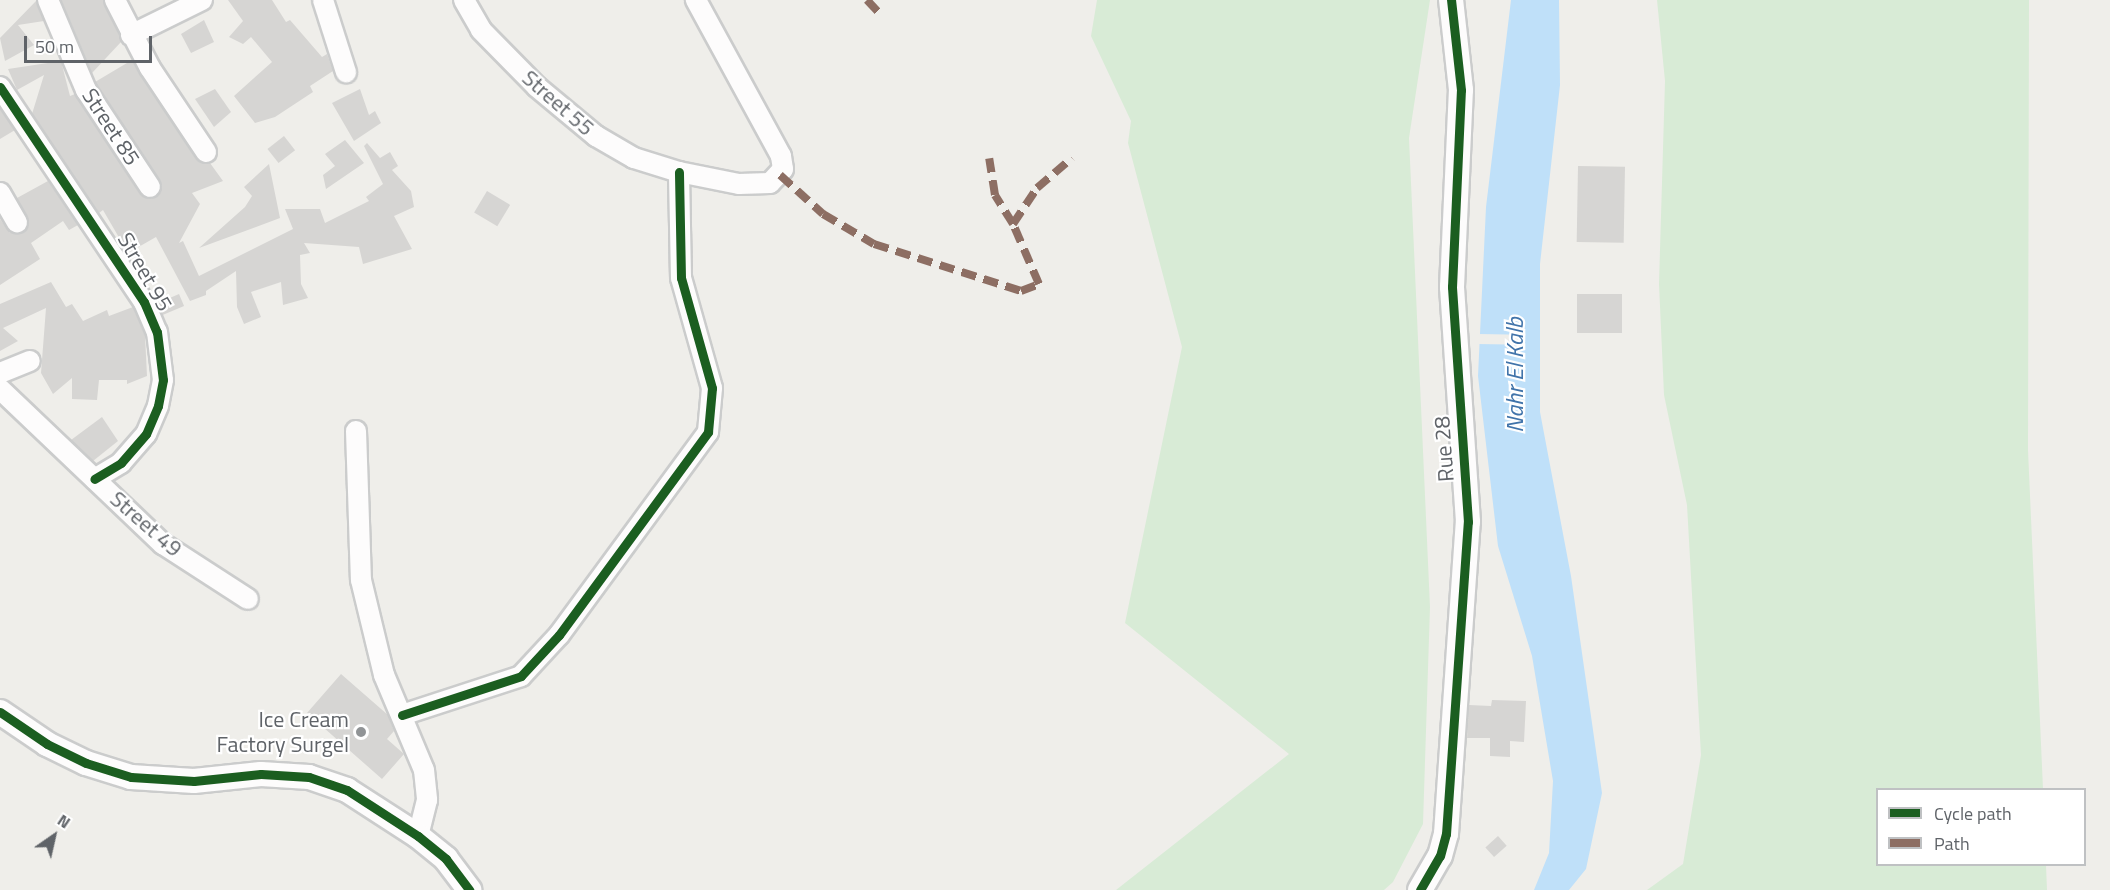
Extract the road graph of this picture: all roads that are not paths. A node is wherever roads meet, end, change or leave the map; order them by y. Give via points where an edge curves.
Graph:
1 (48, 0) edge
2 (115, 0) edge
3 (202, 0) edge
4 (323, 0) edge
5 (464, 0) edge
6 (696, 0) edge
7 (1451, 0) edge
8 (131, 35) junction
9 (346, 72) dead end
10 (0, 87) edge
11 (206, 152) dead end
12 (679, 171) junction
13 (150, 187) dead end
14 (0, 193) edge
15 (17, 223) dead end
16 (30, 361) dead end
17 (0, 373) edge
18 (0, 389) edge
19 (356, 431) dead end
20 (94, 479) junction
21 (248, 599) dead end
22 (0, 712) edge
23 (402, 715) junction
24 (418, 836) junction
25 (469, 890) edge
26 (1420, 890) edge

1 - 13 street, Street 85 via 86,90
2 - 8 street
3 - 8 street
4 - 9 street
5 - 12 street, Street 55 via 481,30 537,87 596,136 634,158
6 - 12 street, Street 55 via 781,156 783,169 776,180 753,185
7 - 26 street, Rue 28 via 1461,90 1452,287 1468,522 1446,834 1432,874
8 - 11 street
10 - 20 street, Street 95 via 144,303 157,332 163,380 159,406 146,434 126,457
12 - 23 street via 681,278 712,388 708,432 559,635 521,676
14 - 15 street
16 - 17 street
18 - 20 street, Street 49
19 - 23 street via 361,580 384,675
20 - 21 street, Street 49 via 164,544
22 - 24 street via 47,744 86,764 131,777 174,781 261,774 309,777 346,790
23 - 24 street via 426,784
24 - 25 street via 446,859

